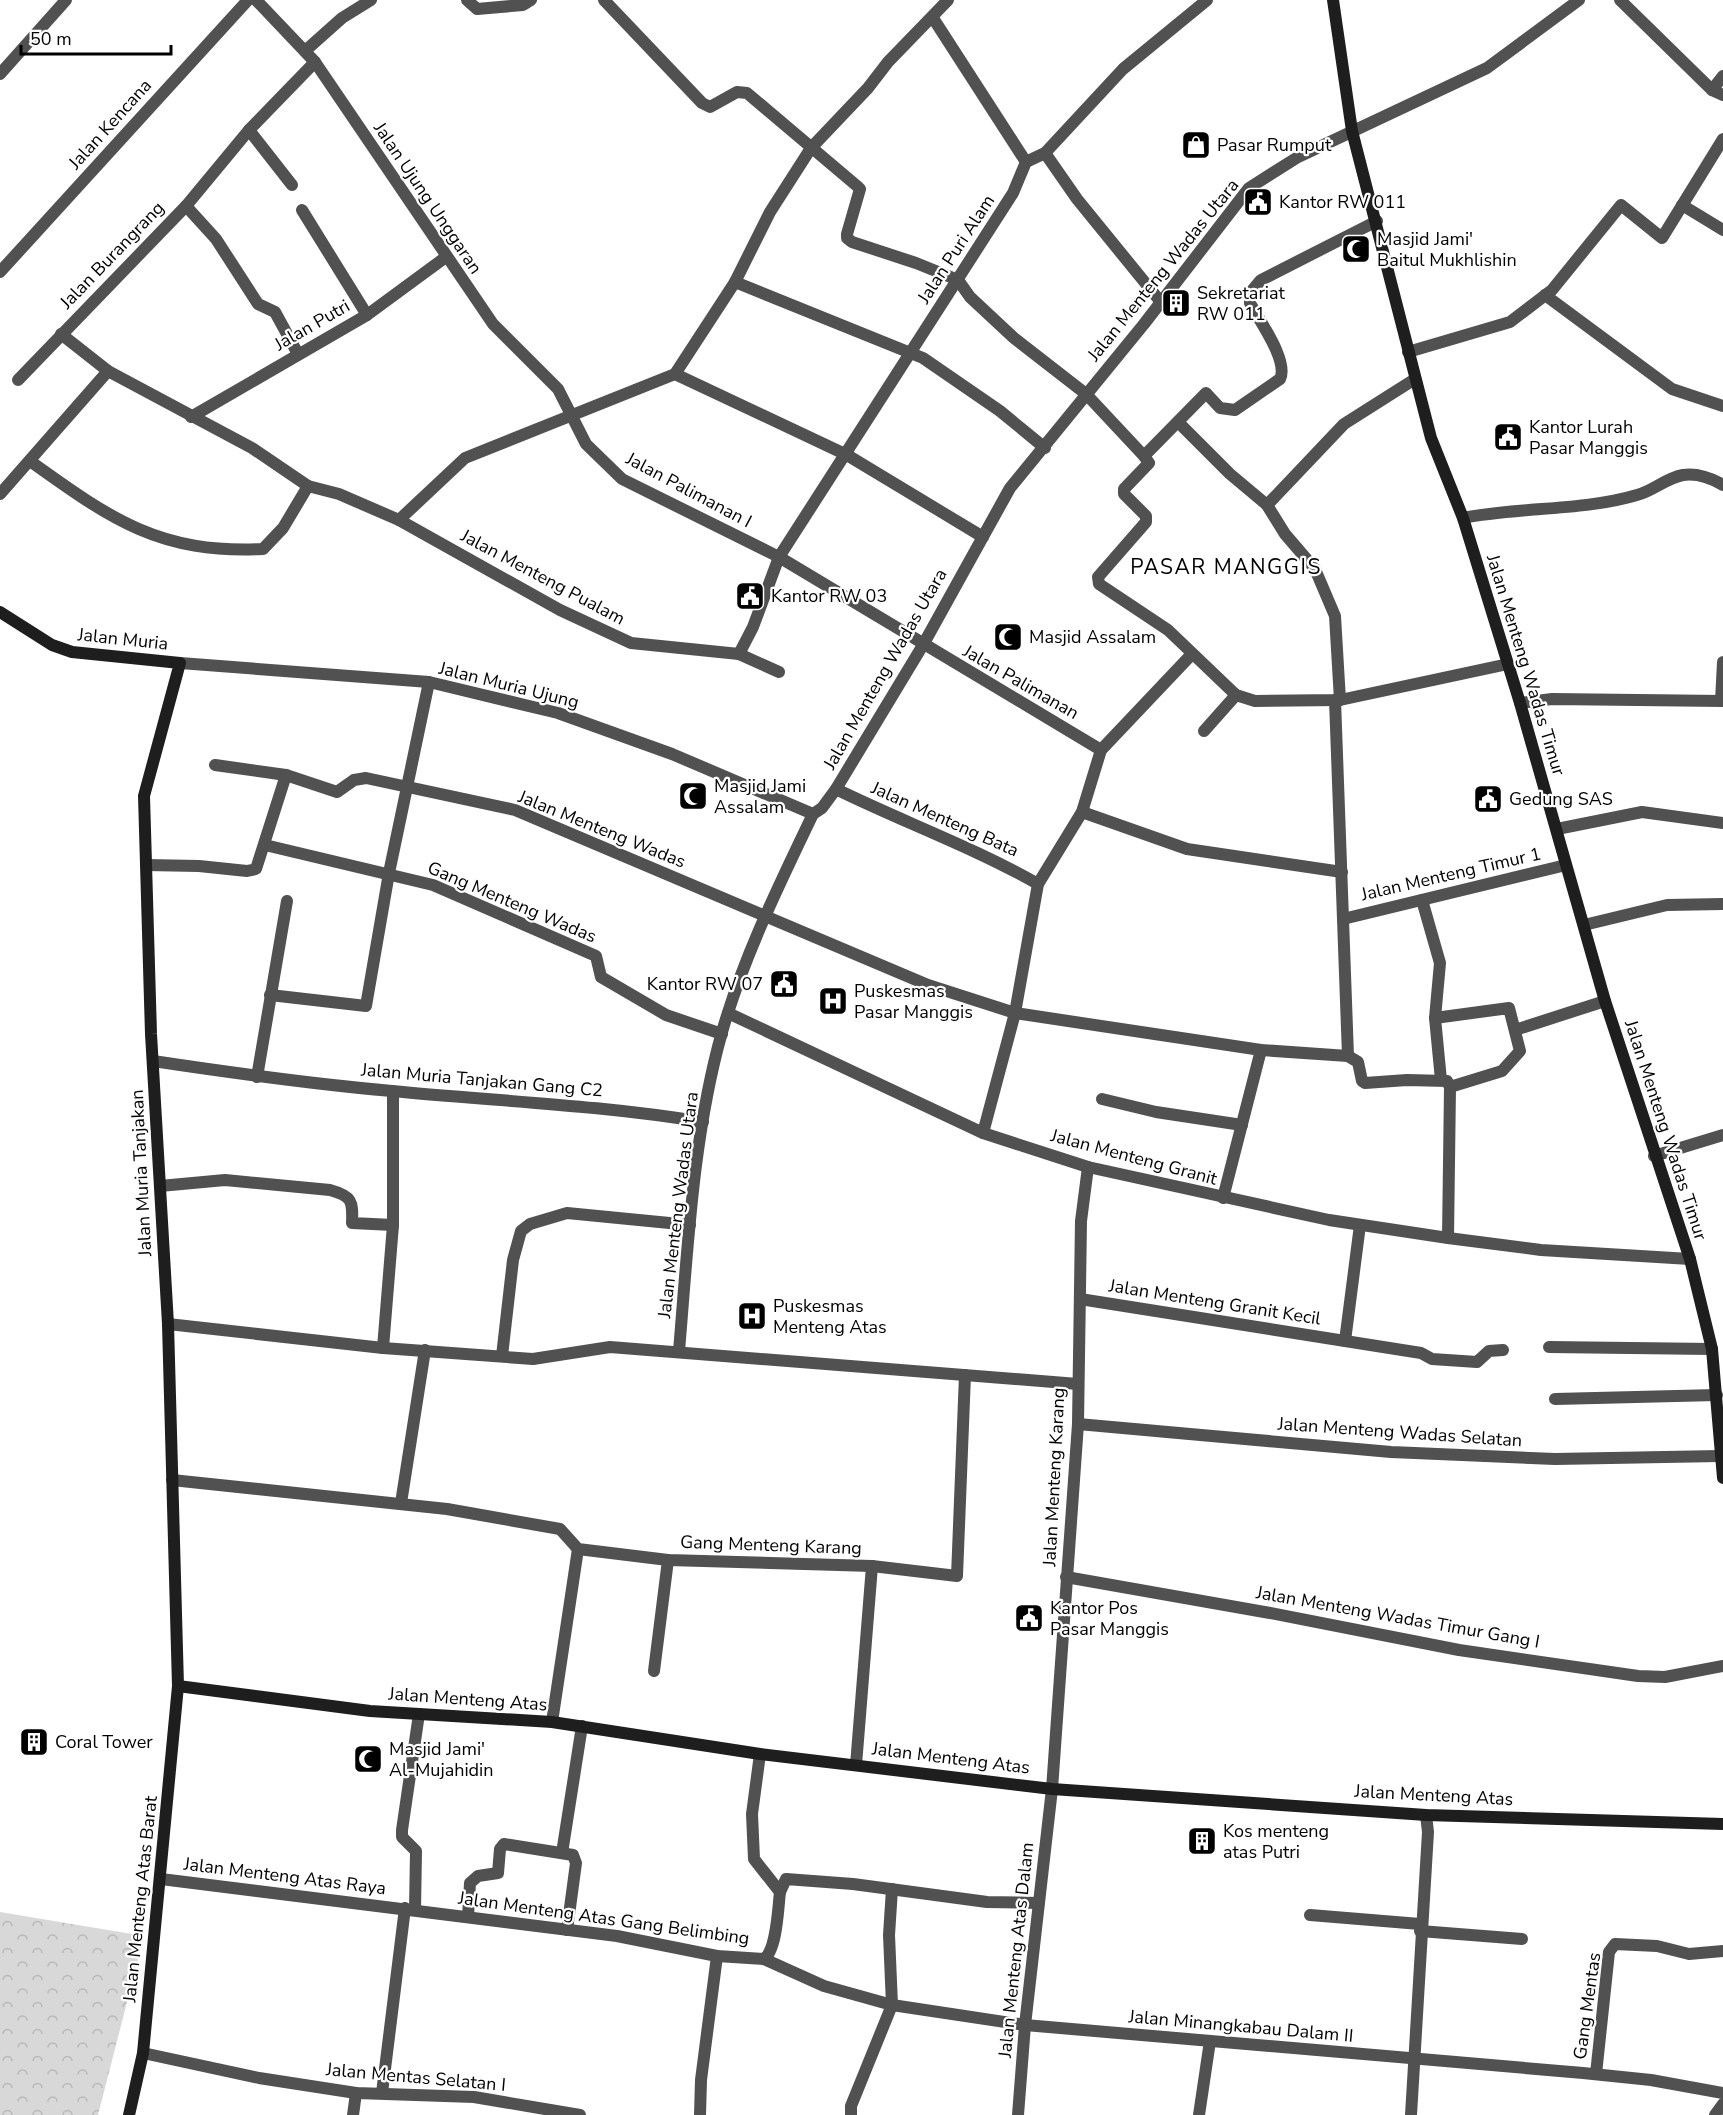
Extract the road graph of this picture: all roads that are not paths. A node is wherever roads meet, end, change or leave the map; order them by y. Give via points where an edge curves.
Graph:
1 (66, 0) edge
2 (248, 0) edge
3 (256, 0) edge
4 (371, 0) edge
5 (467, 0) edge
6 (531, 0) edge
7 (604, 0) edge
8 (948, 0) edge
9 (1207, 0) edge
10 (1333, 0) edge
11 (1580, 0) edge
12 (1620, 0) edge
13 (933, 18) junction
14 (305, 51) junction
15 (315, 62) junction
16 (0, 74) edge
17 (1723, 76) edge
18 (1717, 93) edge
19 (249, 130) junction
20 (1352, 131) junction
21 (1723, 139) edge
22 (811, 148) junction
23 (1045, 153) junction
24 (1026, 162) junction
25 (292, 185) dead end
26 (1682, 205) junction
27 (186, 206) junction
28 (302, 210) dead end
29 (1377, 221) junction
30 (1723, 230) edge
31 (446, 257) junction
32 (0, 272) edge
33 (958, 280) junction
34 (735, 282) junction
35 (1545, 295) junction
36 (1160, 301) junction
37 (367, 315) junction
38 (61, 334) junction
39 (1408, 352) junction
40 (912, 353) junction
41 (298, 354) junction
42 (108, 371) junction
43 (675, 374) junction
44 (1415, 379) junction
45 (18, 380) dead end
46 (1086, 394) junction
47 (1723, 406) edge
48 (572, 415) junction
49 (191, 417) junction
50 (1178, 422) junction
51 (1045, 448) junction
52 (847, 455) junction
53 (1144, 456) junction
54 (30, 461) junction
55 (1723, 485) edge
56 (308, 486) junction
57 (0, 494) edge
58 (1267, 505) junction
59 (1462, 518) junction
60 (399, 520) junction
61 (983, 537) junction
62 (779, 557) junction
63 (0, 612) edge
64 (923, 645) junction
65 (739, 654) junction
66 (1192, 654) junction
67 (1723, 662) edge
68 (180, 663) junction
69 (1508, 664) junction
70 (779, 672) dead end
71 (429, 682) junction
72 (1236, 695) junction
73 (1337, 700) junction
74 (1722, 701) edge
75 (1520, 703) junction
76 (1204, 731) dead end
77 (1101, 750) junction
78 (215, 765) dead end
79 (286, 775) junction
80 (408, 787) junction
81 (836, 789) junction
82 (1082, 812) junction
83 (813, 814) junction
84 (1723, 823) edge
85 (1557, 829) junction
86 (265, 845) junction
87 (146, 865) junction
88 (1566, 865) junction
89 (1342, 872) junction
90 (389, 873) junction
91 (1038, 884) junction
92 (1422, 900) junction
93 (287, 901) dead end
94 (1723, 904) edge
95 (765, 916) junction
96 (1343, 919) junction
97 (1584, 925) junction
98 (270, 995) junction
99 (1605, 1001) junction
100 (728, 1013) junction
101 (1015, 1013) junction
102 (1435, 1018) junction
103 (1515, 1030) junction
104 (722, 1035) junction
105 (1262, 1050) junction
106 (1348, 1056) junction
107 (153, 1061) junction
108 (257, 1077) junction
109 (1445, 1084) junction
110 (393, 1091) junction
111 (1102, 1099) dead end
112 (703, 1122) junction
113 (1242, 1125) junction
114 (983, 1132) junction
115 (1723, 1135) edge
116 (1654, 1156) junction
117 (1088, 1167) junction
118 (160, 1186) junction
119 (1223, 1198) junction
120 (393, 1225) junction
121 (690, 1225) junction
122 (1360, 1225) junction
123 (1448, 1238) junction
124 (1690, 1259) junction
125 (1080, 1299) junction
126 (168, 1324) junction
127 (1345, 1341) junction
128 (1549, 1347) dead end
129 (383, 1348) junction
130 (1712, 1349) junction
131 (425, 1350) junction
132 (1503, 1350) dead end
133 (679, 1351) junction
134 (502, 1356) junction
135 (964, 1375) junction
136 (1078, 1384) junction
137 (1717, 1395) junction
138 (1555, 1399) dead end
139 (1078, 1424) junction
140 (1720, 1456) junction
141 (1723, 1478) edge
142 (172, 1480) junction
143 (401, 1503) junction
144 (578, 1549) junction
145 (668, 1560) junction
146 (872, 1566) junction
147 (1066, 1577) junction
148 (1723, 1666) edge
149 (654, 1671) dead end
150 (178, 1686) junction
151 (419, 1714) junction
152 (552, 1722) junction
153 (582, 1726) junction
154 (760, 1754) junction
155 (856, 1765) junction
156 (1052, 1789) junction
157 (1426, 1815) junction
158 (1723, 1824) edge
159 (562, 1853) junction
160 (161, 1879) junction
161 (892, 1889) junction
162 (780, 1892) junction
163 (1039, 1903) junction
164 (410, 1909) junction
165 (1310, 1915) dead end
166 (468, 1917) junction
167 (1420, 1927) junction
168 (567, 1930) junction
169 (1522, 1939) dead end
170 (1723, 1951) edge
171 (717, 1956) junction
172 (764, 1959) junction
173 (892, 2005) junction
174 (1025, 2025) junction
175 (1210, 2041) junction
176 (143, 2053) junction
177 (1414, 2059) junction
178 (1596, 2074) junction
179 (357, 2093) junction
180 (382, 2093) junction
181 (1723, 2093) edge
182 (1723, 2104) edge
183 (129, 2115) edge
184 (353, 2115) edge
185 (580, 2115) edge
186 (700, 2115) edge
187 (851, 2115) edge
188 (1018, 2115) edge
189 (1199, 2115) edge
190 (1411, 2115) edge
191 (1715, 2115) edge

1 - 16 street
2 - 32 street, Jalan Kencana
3 - 14 street, Jalan Ujung Unggaran
4 - 14 street via 342,18
5 - 6 street via 477,9 524,5
7 - 22 street via 702,103 710,107 737,93 747,93
8 - 13 street
9 - 23 street via 1123,69
10 - 20 street, Jalan Menteng Wadas Timur
11 - 20 street, Jalan Menteng Wadas Utara via 1487,68
12 - 18 street
13 - 22 street
13 - 24 street
14 - 15 street, Jalan Ujung Unggaran
15 - 19 street, Jalan Burangrang
15 - 31 street, Jalan Ujung Unggaran
17 - 18 street
19 - 25 street
19 - 27 street, Jalan Burangrang
20 - 29 street, Jalan Menteng Wadas Timur
20 - 36 street, Jalan Menteng Wadas Utara via 1298,157 1248,188
21 - 26 street
22 - 33 street via 860,189 847,238
22 - 34 street via 770,212
23 - 24 street
23 - 36 street
24 - 33 street, Jalan Puri Alam via 1013,193
26 - 30 street
26 - 35 street via 1662,238 1621,205
27 - 38 street, Jalan Burangrang
27 - 41 street via 216,239 258,304 275,312
28 - 37 street
29 - 39 street, Jalan Menteng Wadas Timur
29 - 50 street via 1262,280 1250,293 1250,303 1280,358 1282,377 1235,410 1220,408 1206,393
31 - 37 street, Jalan Putri
31 - 48 street, Jalan Ujung Unggaran via 493,324 558,389
33 - 40 street, Jalan Puri Alam
33 - 46 street via 970,297 1014,338
34 - 40 street
34 - 43 street
35 - 39 street via 1510,322
35 - 47 street via 1672,389
36 - 46 street, Jalan Menteng Wadas Utara
37 - 41 street, Jalan Putri
38 - 42 street, Jalan Burangrang
38 - 45 street
39 - 44 street, Jalan Menteng Wadas Timur
40 - 51 street via 1000,411
40 - 52 street, Jalan Puri Alam
41 - 49 street, Jalan Putri
42 - 49 street
42 - 54 street
43 - 48 street
43 - 52 street
44 - 58 street via 1344,424
44 - 59 street, Jalan Menteng Wadas Timur via 1431,438
46 - 51 street, Jalan Menteng Wadas Utara
46 - 53 street
48 - 60 street via 465,458
48 - 62 street, Jalan Palimanan I via 586,444 622,478
49 - 56 street via 252,448
50 - 53 street
50 - 58 street, Jalan Menteng Timur 1
51 - 61 street, Jalan Menteng Wadas Utara via 1010,489
52 - 61 street
52 - 62 street, Jalan Puri Alam
53 - 66 street via 1149,463 1124,489 1124,494 1146,516 1146,522 1098,577 1099,584 1168,630
54 - 56 street via 128,526 155,538 206,548 263,549 279,533
54 - 57 street
55 - 59 street via 1701,476 1685,475 1638,495
56 - 60 street, Jalan Menteng Pualam via 339,494
58 - 73 street, Jalan Menteng Timur 1 via 1315,569 1327,592 1335,616
59 - 69 street, Jalan Menteng Wadas Timur
60 - 65 street, Jalan Menteng Pualam via 560,610 631,644
61 - 64 street, Jalan Menteng Wadas Utara
62 - 64 street, Jalan Palimanan I
62 - 65 street
63 - 68 street, Jalan Muria via 52,645 72,652
64 - 77 street, Jalan Palimanan
64 - 81 street, Jalan Menteng Wadas Utara
65 - 70 street, Jalan Menteng Pualam
66 - 72 street
66 - 77 street
67 - 74 street
68 - 71 street, Jalan Muria Ujung
68 - 87 street, Jalan Muria Tanjakan via 144,796
69 - 73 street
69 - 75 street, Jalan Menteng Wadas Timur
71 - 80 street
71 - 83 street, Jalan Muria Ujung via 558,713 672,754
72 - 73 street via 1255,701
72 - 76 street
73 - 89 street, Jalan Menteng Timur 1
74 - 75 street via 1552,699
75 - 85 street, Jalan Menteng Wadas Timur
77 - 82 street
78 - 79 street, Jalan Menteng Wadas
79 - 80 street, Jalan Menteng Wadas via 337,792 360,777
79 - 86 street
80 - 90 street
80 - 95 street, Jalan Menteng Wadas via 515,810
81 - 83 street, Jalan Menteng Wadas Utara
81 - 91 street, Jalan Menteng Bata via 988,856
82 - 89 street, Jalan Menteng Timur 1 via 1187,849
82 - 91 street
83 - 95 street, Jalan Menteng Wadas Utara
84 - 85 street via 1642,812
85 - 88 street, Jalan Menteng Wadas Timur
86 - 87 street via 252,871
86 - 90 street, Gang Menteng Wadas
87 - 107 street, Jalan Muria Tanjakan
88 - 92 street, Jalan Menteng Timur 1
88 - 97 street, Jalan Menteng Wadas Timur
89 - 96 street, Jalan Menteng Timur 1
90 - 98 street via 366,1006
90 - 104 street, Gang Menteng Wadas via 433,885 596,956 601,976 666,1015
91 - 101 street
92 - 96 street, Jalan Menteng Timur 1
92 - 102 street via 1440,963
93 - 98 street
94 - 97 street via 1667,905
95 - 100 street, Jalan Menteng Wadas Utara
95 - 101 street via 928,985
96 - 106 street, Jalan Menteng Timur 1
97 - 99 street, Jalan Menteng Wadas Timur
98 - 108 street
99 - 103 street
99 - 116 street, Jalan Menteng Wadas Timur
100 - 104 street, Jalan Menteng Wadas Utara
100 - 114 street, Jalan Menteng Granit
101 - 105 street
101 - 114 street
102 - 103 street via 1509,1008
102 - 109 street
103 - 109 street via 1520,1051 1502,1071
104 - 112 street, Jalan Menteng Wadas Utara
105 - 106 street
105 - 113 street
106 - 109 street via 1358,1062 1365,1083
107 - 108 street, Jalan Muria Tanjakan Gang C2
107 - 118 street, Jalan Muria Tanjakan
108 - 110 street, Jalan Muria Tanjakan Gang C2
109 - 123 street
110 - 112 street, Jalan Muria Tanjakan Gang C2 via 550,1103
110 - 120 street
111 - 113 street
112 - 121 street, Jalan Menteng Wadas Utara
113 - 119 street
114 - 117 street, Jalan Menteng Granit
115 - 116 street
116 - 124 street, Jalan Menteng Wadas Timur
117 - 119 street, Jalan Menteng Granit
117 - 125 street, Jalan Menteng Karang via 1081,1221
118 - 120 street via 225,1179 330,1190 346,1194 351,1200 351,1223
118 - 126 street, Jalan Muria Tanjakan
119 - 122 street, Jalan Menteng Granit
120 - 129 street
121 - 133 street, Jalan Menteng Wadas Utara
121 - 134 street via 567,1213 530,1224 521,1231 513,1260
122 - 123 street, Jalan Menteng Granit
122 - 127 street
123 - 124 street, Jalan Menteng Granit via 1541,1250
124 - 130 street, Jalan Menteng Wadas Timur
125 - 127 street, Jalan Menteng Granit Kecil
125 - 136 street, Jalan Menteng Karang
126 - 129 street
126 - 142 street, Jalan Muria Tanjakan
127 - 132 street, Jalan Menteng Granit Kecil via 1421,1353 1432,1359 1471,1362 1482,1360 1489,1351
128 - 130 street
129 - 131 street
130 - 137 street, Jalan Menteng Wadas Timur
131 - 134 street
131 - 143 street
133 - 134 street via 610,1347 533,1359
133 - 135 street
135 - 136 street
135 - 146 street via 957,1576
136 - 139 street, Jalan Menteng Karang
137 - 138 street
137 - 140 street, Jalan Menteng Wadas Timur
139 - 140 street, Jalan Menteng Wadas Selatan via 1403,1453 1555,1459
139 - 147 street, Jalan Menteng Karang
140 - 141 street, Jalan Menteng Wadas Timur
142 - 143 street
142 - 150 street, Jalan Muria Tanjakan
143 - 144 street via 560,1529
144 - 145 street, Gang Menteng Karang
144 - 152 street
145 - 146 street, Gang Menteng Karang
145 - 149 street
146 - 155 street, Gang Menteng Karang
147 - 148 street, Jalan Menteng Wadas Timur Gang I via 1459,1650 1626,1674 1665,1677
147 - 156 street, Jalan Menteng Karang
150 - 151 street, Jalan Menteng Atas
150 - 160 street, Jalan Menteng Atas Barat
151 - 152 street, Jalan Menteng Atas
151 - 164 street via 402,1830 402,1837 416,1851
152 - 153 street, Jalan Menteng Atas
153 - 154 street, Jalan Menteng Atas
153 - 159 street
154 - 155 street, Jalan Menteng Atas
154 - 162 street via 752,1814 754,1859
155 - 156 street, Jalan Menteng Atas
156 - 157 street, Jalan Menteng Atas
156 - 163 street, Jalan Menteng Atas Dalam
157 - 158 street, Jalan Menteng Atas
157 - 167 street
159 - 166 street via 504,1844 498,1873 478,1876 470,1883
159 - 168 street via 573,1855 576,1863
160 - 164 street, Jalan Menteng Atas Raya
160 - 176 street, Jalan Menteng Atas Barat
161 - 162 street via 786,1879
161 - 163 street via 987,1902
161 - 173 street
162 - 172 street, Jalan Menteng Atas Gang Belimbing via 773,1944
163 - 174 street, Jalan Menteng Atas Dalam
164 - 166 street, Jalan Menteng Atas Gang Belimbing
164 - 180 street
165 - 167 street
166 - 168 street, Jalan Menteng Atas Gang Belimbing
167 - 169 street
167 - 177 street
168 - 171 street, Jalan Menteng Atas Gang Belimbing
170 - 178 street, Gang Mentas via 1689,1954 1657,1946 1615,1944 1609,1952
171 - 172 street, Jalan Menteng Atas Gang Belimbing
171 - 186 street
172 - 173 street, Jalan Minangkabau Dalam II via 824,1986
173 - 174 street, Jalan Minangkabau Dalam II
173 - 187 street via 855,2095
174 - 175 street, Jalan Minangkabau Dalam II
174 - 188 street, Jalan Menteng Atas Dalam
175 - 177 street, Jalan Minangkabau Dalam II
175 - 189 street
176 - 179 street, Jalan Mentas Selatan I via 259,2078
176 - 183 street, Jalan Menteng Atas Barat
177 - 178 street, Jalan Minangkabau Dalam II
177 - 190 street
178 - 181 street, Jalan Minangkabau Dalam II
179 - 180 street, Jalan Mentas Selatan I
179 - 184 street
180 - 185 street, Jalan Mentas Selatan I via 474,2097
182 - 191 street

